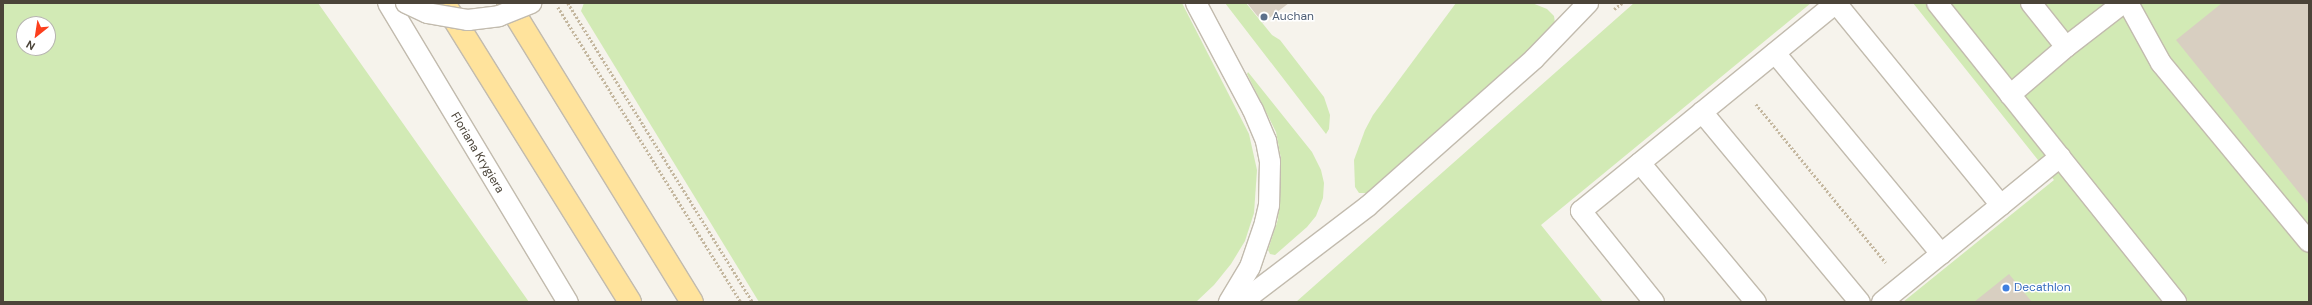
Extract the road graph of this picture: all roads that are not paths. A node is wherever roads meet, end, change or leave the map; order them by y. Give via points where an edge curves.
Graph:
1 (388, 3) edge
2 (406, 3) edge
3 (444, 3) edge
4 (508, 3) edge
5 (531, 3) edge
6 (1196, 3) edge
7 (1588, 3) edge
8 (1836, 3) edge
9 (1937, 3) edge
10 (2031, 3) edge
11 (2123, 3) edge
12 (2128, 3) edge
13 (2066, 47) junction
14 (1775, 53) junction
15 (2010, 95) junction
16 (1702, 112) junction
17 (2060, 157) junction
18 (1640, 163) junction
19 (2001, 205) junction
20 (2309, 242) edge
21 (1941, 254) junction
22 (568, 302) edge
23 (630, 302) edge
24 (692, 302) edge
25 (1229, 302) edge
26 (1242, 302) edge
27 (1654, 302) edge
28 (1756, 302) edge
29 (1860, 302) edge
30 (1882, 302) edge
31 (2176, 302) edge

1 - 22 lane, Floriana Krygiera
2 - 5 lane, bridge via 432,14 468,20 499,16
3 - 23 main road
4 - 24 main road
6 - 25 lane via 1253,110 1266,141 1270,162 1269,205 1265,223 1250,267
7 - 26 lane via 1534,59 1368,206
8 - 14 lane
8 - 19 lane
9 - 15 lane
10 - 13 lane
11 - 13 lane
12 - 20 lane via 2160,63
13 - 15 lane
14 - 16 lane
14 - 21 lane
15 - 17 lane
16 - 18 lane
16 - 29 lane
17 - 19 lane
17 - 31 lane
18 - 27 lane via 1581,211
18 - 28 lane
19 - 21 lane
21 - 30 lane

